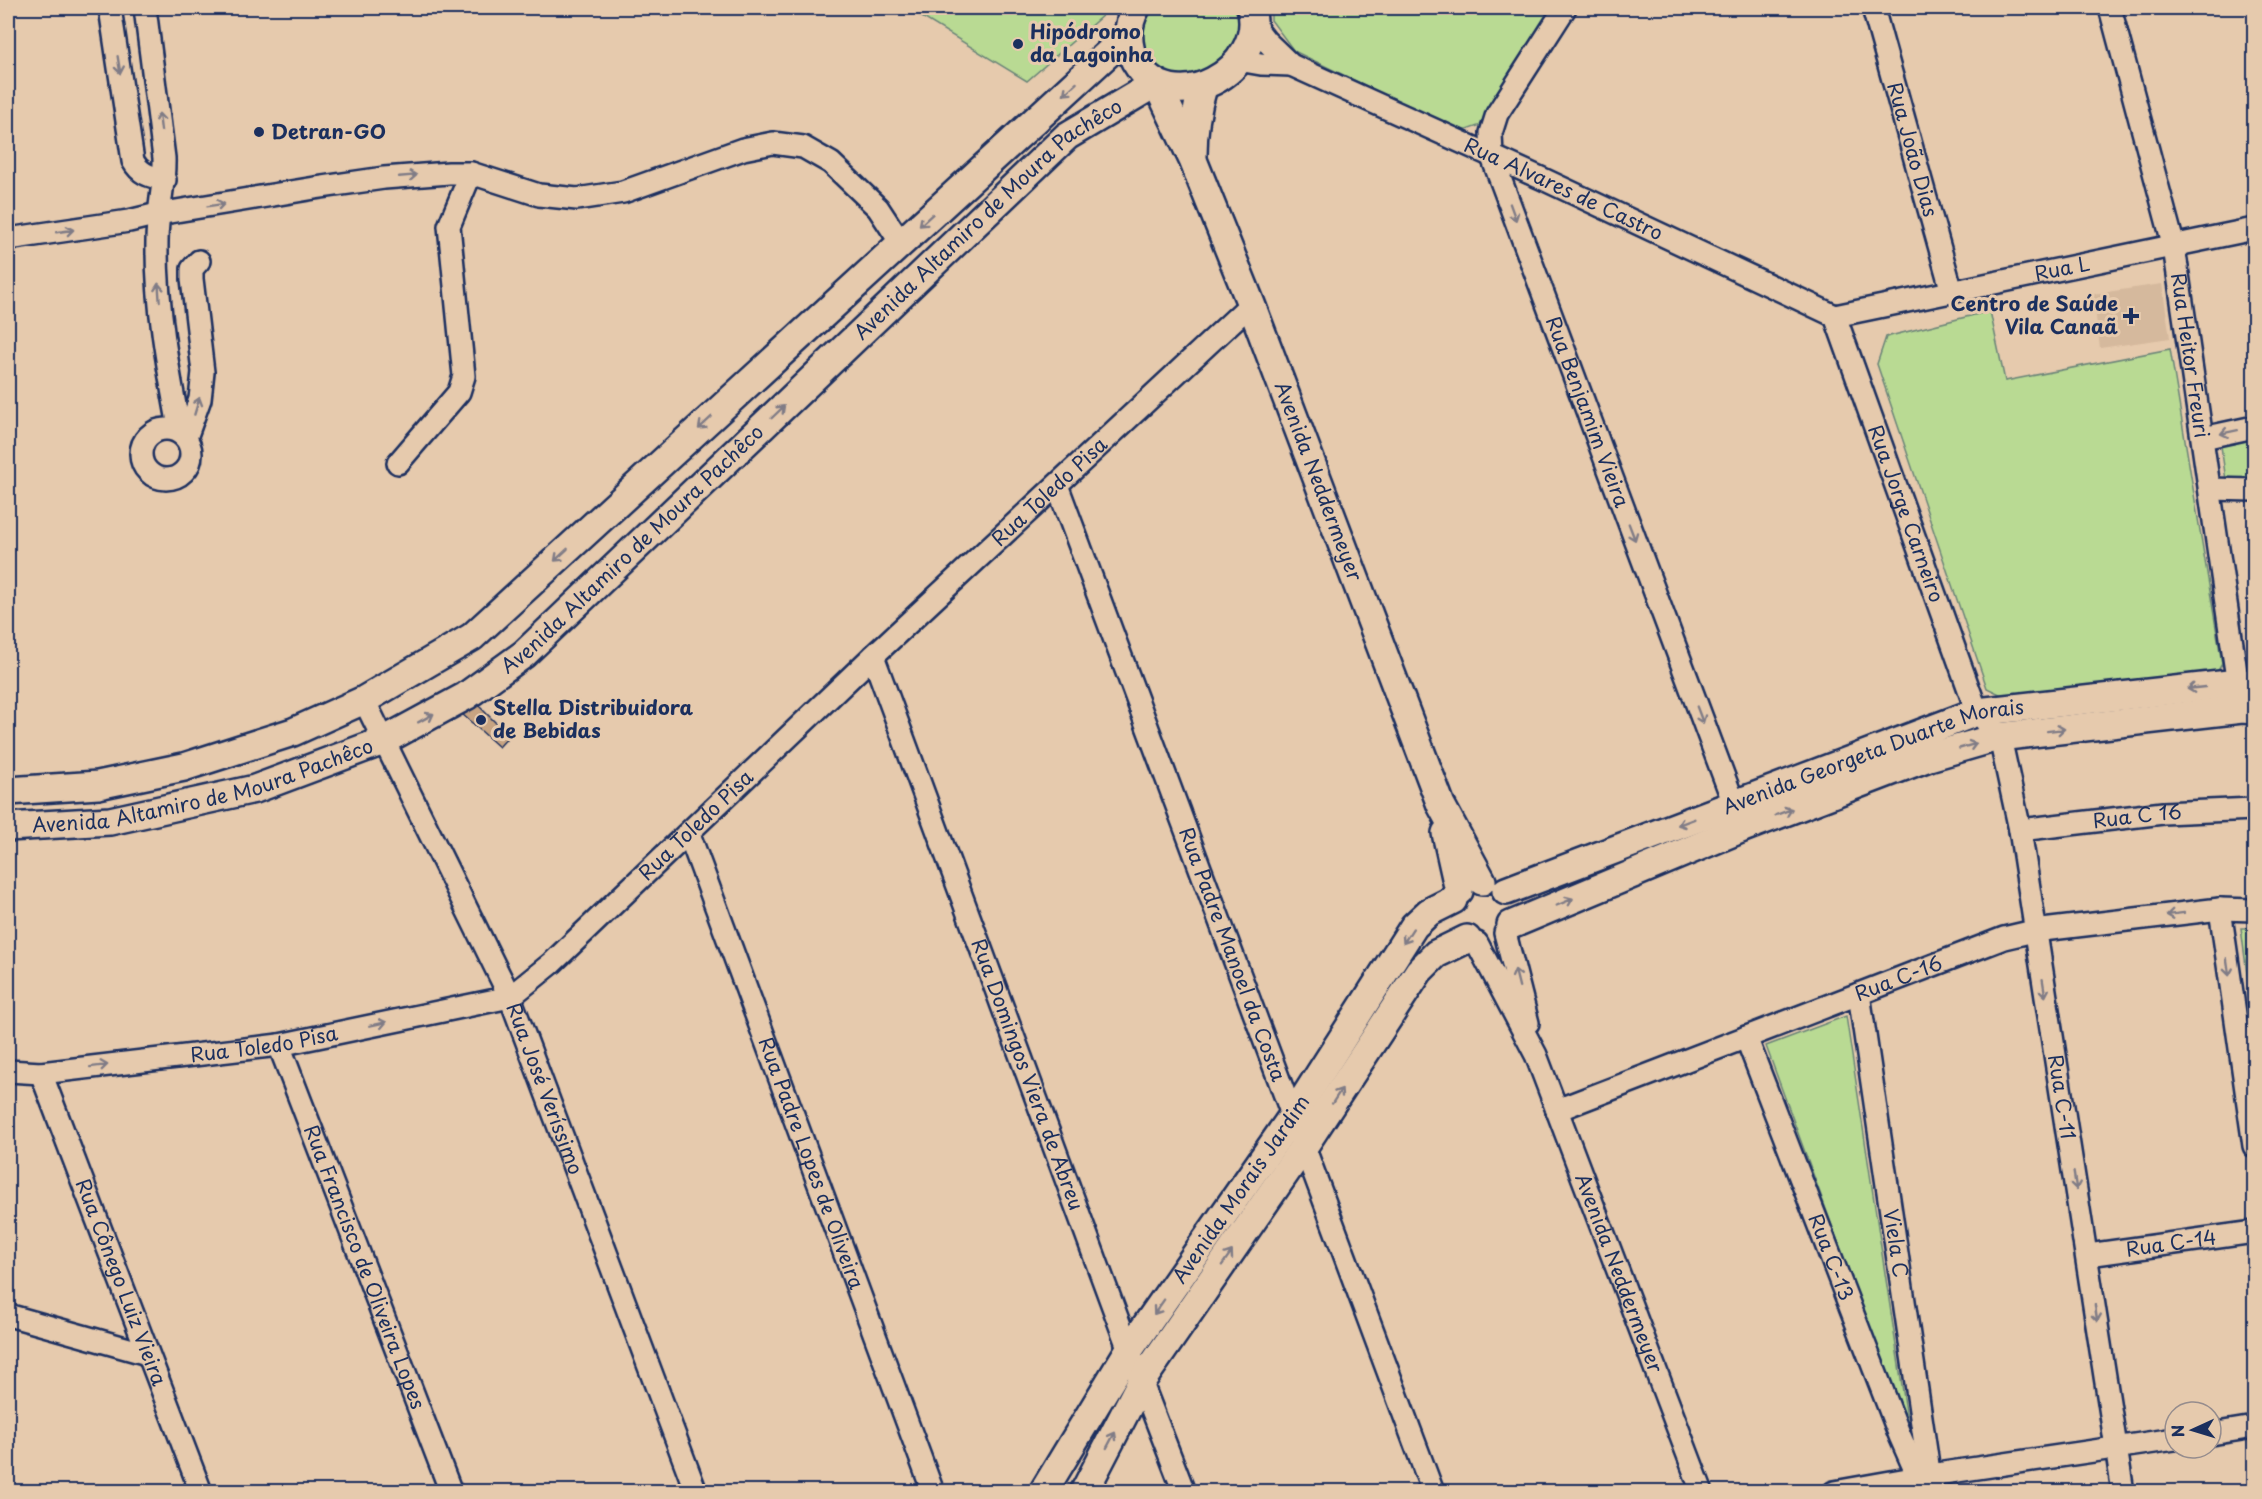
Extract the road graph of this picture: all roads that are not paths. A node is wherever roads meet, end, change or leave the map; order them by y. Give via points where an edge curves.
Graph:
1 (110, 8) edge
2 (145, 8) edge
3 (1136, 8) edge
4 (1565, 8) edge
5 (1873, 8) edge
6 (2110, 8) edge
7 (1253, 17) edge
8 (1128, 35) junction
9 (1238, 60) junction
10 (1291, 64) junction
11 (1156, 83) junction
12 (1203, 87) junction
13 (1492, 157) junction
14 (1193, 160) junction
15 (471, 173) junction
16 (165, 180) junction
17 (158, 214) junction
18 (2254, 230) edge
19 (8, 239) edge
20 (901, 243) junction
21 (2174, 247) junction
22 (199, 261) dead end
23 (1952, 292) junction
24 (1251, 304) junction
25 (1835, 316) junction
26 (196, 319) junction
27 (162, 323) junction
28 (203, 372) junction
29 (169, 375) junction
30 (2254, 427) edge
31 (2203, 438) junction
32 (398, 463) dead end
33 (1058, 485) junction
34 (2210, 489) junction
35 (2254, 490) edge
36 (873, 656) junction
37 (2247, 696) edge
38 (364, 700) junction
39 (1977, 712) junction
40 (1998, 737) junction
41 (383, 741) junction
42 (1853, 772) junction
43 (8, 791) edge
44 (2254, 809) edge
45 (1738, 815) junction
46 (8, 828) edge
47 (2020, 830) junction
48 (689, 834) junction
49 (1475, 891) junction
50 (2220, 909) junction
51 (2254, 910) edge
52 (1508, 929) junction
53 (2034, 930) junction
54 (1472, 941) junction
55 (1858, 994) junction
56 (510, 997) junction
57 (1746, 1037) junction
58 (279, 1045) junction
59 (1536, 1055) junction
60 (8, 1071) edge
61 (41, 1073) junction
62 (1557, 1110) junction
63 (1294, 1114) junction
64 (1304, 1146) junction
65 (2254, 1146) edge
66 (2254, 1232) edge
67 (2088, 1255) junction
68 (8, 1316) edge
69 (1129, 1350) junction
70 (147, 1354) junction
71 (1141, 1382) junction
72 (2254, 1427) edge
73 (2223, 1432) edge
74 (2163, 1441) edge
75 (2116, 1448) junction
76 (1926, 1481) edge
77 (201, 1491) edge
78 (451, 1491) edge
79 (696, 1491) edge
80 (933, 1491) edge
81 (1043, 1491) edge
82 (1084, 1491) edge
83 (1184, 1491) edge
84 (1433, 1491) edge
85 (1699, 1491) edge
86 (1834, 1491) edge
87 (2123, 1491) edge

1 -> 16 street via 133,161 145,175
16 -> 2 street
3 - 8 main road
4 - 13 street, Rua Benjamim Vieira via 1497,114 1491,133
5 - 23 street, Rua João Dias
6 - 21 street, Rua Heitor Freuri
7 - 9 main road via 1249,44
7 - 10 street, Rua Alvares de Castro via 1265,40
8 - 11 main road, Avenida Neddermeyer via 1141,71
8 -> 20 main road, Avenida Altamiro de Moura Pachêco
9 - 10 street, Rua Alvares de Castro
9 - 12 main road
10 - 13 street, Rua Alvares de Castro
11 - 12 main road via 1172,89
11 - 14 main road, Avenida Neddermeyer
41 -> 11 main road, Avenida Altamiro de Moura Pachêco via 466,696 524,654 1067,136
12 - 14 main road, Avenida Neddermeyer via 1196,109
13 - 25 street, Rua Alvares de Castro
13 -> 45 street, Rua Benjamim Vieira
14 - 24 main road, Avenida Neddermeyer
17 -> 15 street via 384,178
15 - 20 street via 539,195 577,199 623,192 742,149 773,144 803,147 831,163 878,208
15 - 32 street via 449,226 464,376 459,392
16 - 17 street
19 -> 17 street
27 -> 17 street
18 - 21 street, Rua L
20 -> 38 main road, Avenida Altamiro de Moura Pachêco via 472,637
21 - 23 street, Rua L
21 - 31 street, Rua Heitor Freuri
22 - 26 street via 192,269
23 - 25 street, Rua L
24 - 33 street, Rua Toledo Pisa
24 - 49 main road, Avenida Neddermeyer
25 - 39 street, Rua Jorge Carneiro
26 - 27 street
26 - 28 street
27 - 29 street
28 - 29 street
29 -> 28 street via 183,435 200,399
30 -> 31 street
31 - 34 street, Rua Heitor Freuri
33 - 36 street, Rua Toledo Pisa
33 - 63 street, Rua Padre Manoel da Costa
34 - 35 street
34 - 37 street, Rua Heitor Freuri
36 - 48 street, Rua Toledo Pisa
36 - 69 street, Rua Domingos Viera de Abreu
37 -> 39 main road, Avenida Georgeta Duarte Morais
40 -> 37 main road, Avenida Georgeta Duarte Morais
38 - 41 street, Rua José Veríssimo
38 - 43 main road, Avenida Altamiro de Moura Pachêco via 293,732 184,767 98,785
39 - 40 street, Rua C-11
39 - 42 main road, Avenida Georgeta Duarte Morais
42 -> 40 main road, Avenida Georgeta Duarte Morais via 1929,757
40 - 47 street, Rua C-11
41 - 46 main road, Avenida Altamiro de Moura Pachêco via 255,789 110,821
41 - 56 street, Rua José Veríssimo
42 - 45 main road, Avenida Georgeta Duarte Morais
44 - 47 street, Rua C 16 via 2163,813
45 -> 49 main road, Avenida Georgeta Duarte Morais
52 -> 45 main road, Avenida Georgeta Duarte Morais
47 - 53 street, Rua C-11
48 - 56 street, Rua Toledo Pisa via 552,963
48 - 80 street, Rua Padre Lopes de Oliveira
49 - 52 main road via 1513,907
49 - 54 main road via 1452,918 1455,927
49 -> 63 main road, Avenida Morais Jardim via 1429,912 1414,926
50 - 51 street, Rua C-16
50 -> 53 street, Rua C-16
50 -> 65 street
52 - 54 main road via 1497,940
59 -> 52 street, Avenida Neddermeyer
53 - 55 street, Rua C-16
53 -> 67 street, Rua C-11
54 - 59 street, Avenida Neddermeyer
64 -> 54 main road, Avenida Morais Jardim via 1419,970 1436,954
55 - 57 street, Rua C-16
55 - 76 street, Viela C
58 -> 56 street, Rua Toledo Pisa
56 - 79 street, Rua José Veríssimo
57 - 62 street, Rua C-16
57 - 76 street, Rua C-13 via 1896,1425
61 -> 58 street, Rua Toledo Pisa
58 - 78 street, Rua Francisco de Oliveira Lopes
59 - 62 street, Avenida Neddermeyer
60 - 61 street, Rua Toledo Pisa
61 - 70 street, Rua Cônego Luiz Vieira
62 - 85 street, Avenida Neddermeyer
63 - 64 street, Rua Padre Manoel da Costa
63 -> 69 main road, Avenida Morais Jardim
71 -> 64 main road, Avenida Morais Jardim
64 - 84 street, Rua Padre Manoel da Costa
66 - 67 street, Rua C-14
67 -> 75 street, Rua C-11
68 - 70 street
69 - 71 street, Rua Domingos Viera de Abreu
69 - 81 main road, Avenida Morais Jardim
70 - 77 street, Rua Cônego Luiz Vieira
82 -> 71 main road, Avenida Morais Jardim
71 - 83 street, Rua Domingos Viera de Abreu
72 - 73 street
74 - 75 street
75 - 76 street
75 - 87 street, Rua C-11
76 - 86 street

